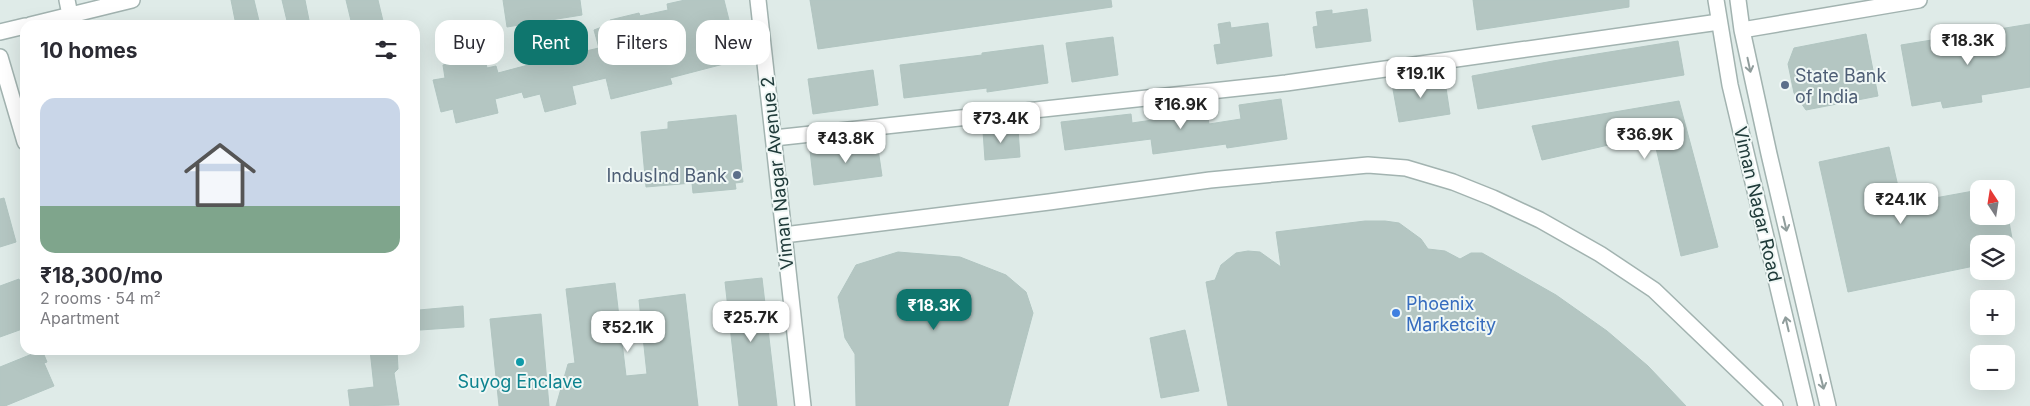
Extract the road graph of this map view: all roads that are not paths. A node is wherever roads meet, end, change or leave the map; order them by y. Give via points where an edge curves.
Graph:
1 (67, 0) edge
2 (132, 0) edge
3 (758, 0) edge
4 (1716, 0) edge
5 (1738, 0) edge
6 (1920, 0) edge
7 (70, 15) junction
8 (50, 20) edge
9 (1719, 22) junction
10 (20, 27) edge
11 (1742, 30) junction
12 (0, 32) edge
13 (0, 57) edge
14 (20, 125) edge
15 (774, 138) junction
16 (784, 235) junction
17 (803, 406) edge
18 (1775, 406) edge
19 (1806, 406) edge
20 (1828, 406) edge

1 - 7 street
2 - 7 street
3 - 15 street, Viman Nagar Avenue 2
4 - 9 street, Viman Nagar Road
5 - 11 street, Viman Nagar Road
6 - 11 street
7 - 8 street
9 - 15 street via 1286,83
19 -> 9 street, Viman Nagar Road via 1730,85
10 - 12 street
11 -> 20 street, Viman Nagar Road
13 - 14 street
15 - 16 street, Viman Nagar Avenue 2
16 - 17 street, Viman Nagar Avenue 2
16 - 18 street via 1210,180 1368,165 1406,168 1493,198 1600,254 1654,290

